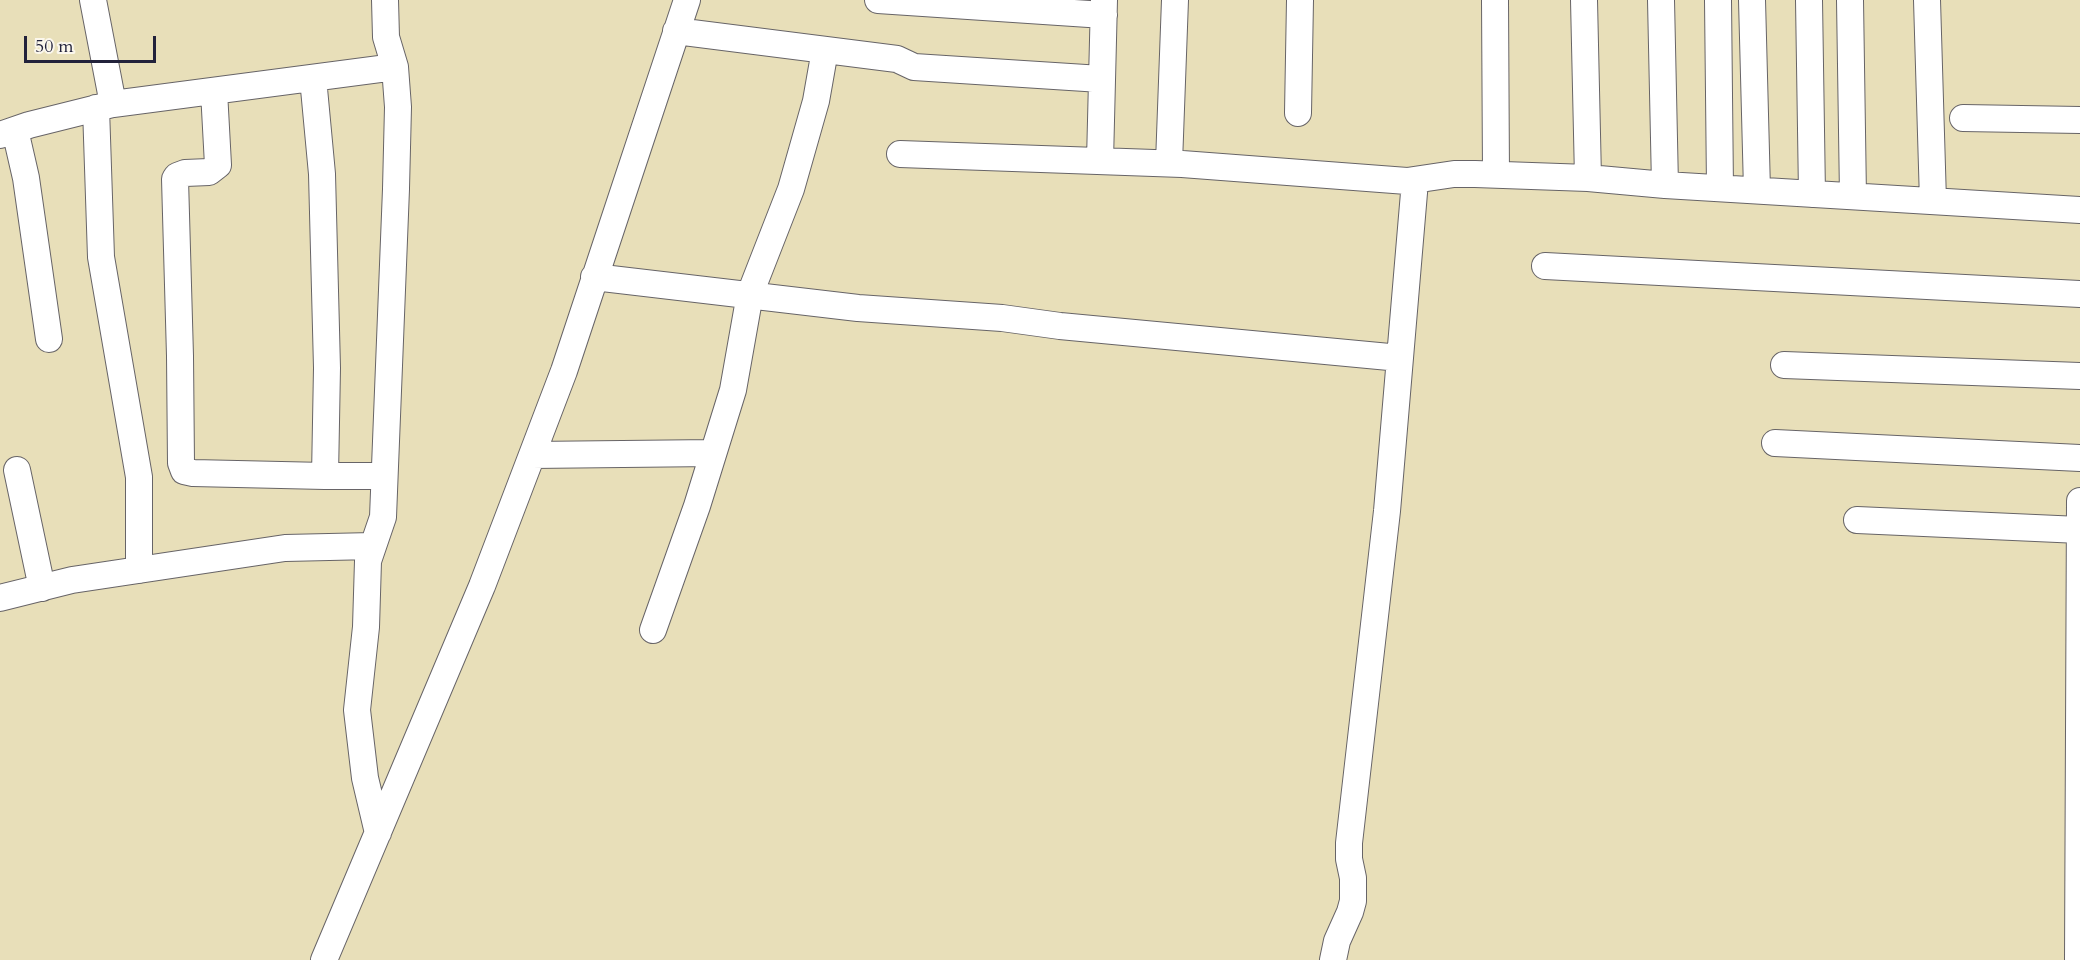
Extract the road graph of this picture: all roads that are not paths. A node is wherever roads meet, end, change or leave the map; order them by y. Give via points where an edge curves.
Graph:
1 (93, 0) edge
2 (385, 0) edge
3 (687, 0) edge
4 (878, 0) edge
5 (1175, 0) edge
6 (1300, 0) edge
7 (1495, 0) edge
8 (1584, 0) edge
9 (1661, 0) edge
10 (1718, 0) edge
11 (1752, 0) edge
12 (1809, 0) edge
13 (1850, 0) edge
14 (1927, 0) edge
15 (1104, 7) edge
16 (676, 31) junction
17 (825, 50) junction
18 (395, 67) junction
19 (313, 78) junction
20 (1101, 79) junction
21 (214, 91) junction
22 (104, 106) junction
23 (1298, 113) dead end
24 (1963, 118) dead end
25 (2080, 120) edge
26 (8, 133) edge
27 (900, 154) dead end
28 (1100, 161) junction
29 (1169, 163) junction
30 (1496, 174) junction
31 (1588, 178) junction
32 (1415, 181) junction
33 (1665, 185) junction
34 (1720, 188) junction
35 (1757, 190) junction
36 (1812, 194) junction
37 (1853, 196) junction
38 (1933, 201) junction
39 (2080, 210) edge
40 (1545, 266) dead end
41 (594, 277) junction
42 (750, 294) junction
43 (2080, 294) edge
44 (49, 339) dead end
45 (1400, 358) junction
46 (1784, 365) dead end
47 (2080, 376) edge
48 (1775, 443) dead end
49 (713, 453) junction
50 (532, 455) junction
51 (2080, 458) edge
52 (17, 470) dead end
53 (326, 476) junction
54 (384, 476) junction
55 (2080, 501) edge
56 (1857, 520) dead end
57 (2080, 530) edge
58 (374, 546) junction
59 (139, 570) junction
60 (42, 588) junction
61 (0, 598) edge
62 (2080, 600) edge
63 (653, 630) dead end
64 (378, 833) junction
65 (324, 960) edge
66 (1333, 960) edge
67 (2078, 960) edge

1 - 22 street
2 - 18 street via 386,37
3 - 16 street
4 - 15 street
5 - 29 street
6 - 23 street
7 - 30 street
8 - 31 street
9 - 33 street
10 - 34 street
11 - 35 street
12 - 36 street
13 - 37 street
14 - 38 street
15 - 20 street
16 - 17 street
16 - 41 street
17 - 20 street via 897,59 914,67
17 - 42 street via 816,102 791,189
18 - 19 street
18 - 54 street via 398,107
19 - 21 street
19 - 53 street via 322,174
20 - 28 street
21 - 22 street
21 - 53 street via 218,165 209,172 185,173 175,179 181,463 184,471 193,473
22 - 26 street
22 - 59 street via 101,257 139,477
24 - 25 street
26 - 44 street via 26,178
27 - 28 street
28 - 29 street
29 - 32 street
30 - 31 street
30 - 32 street via 1454,174
31 - 33 street
32 - 45 street
33 - 34 street
34 - 35 street
35 - 36 street
36 - 37 street
37 - 38 street
38 - 39 street
40 - 43 street
41 - 42 street
41 - 50 street
42 - 45 street via 858,308 1002,318
42 - 49 street via 733,390
45 - 66 street via 1349,843 1353,901
46 - 47 street
48 - 51 street
49 - 50 street
49 - 63 street
50 - 64 street via 482,586
52 - 60 street
53 - 54 street
54 - 58 street via 383,517
55 - 57 street
56 - 57 street
57 - 62 street
58 - 59 street via 285,548
58 - 64 street via 368,561 357,710 365,778
59 - 60 street
60 - 61 street
62 - 67 street
64 - 65 street

